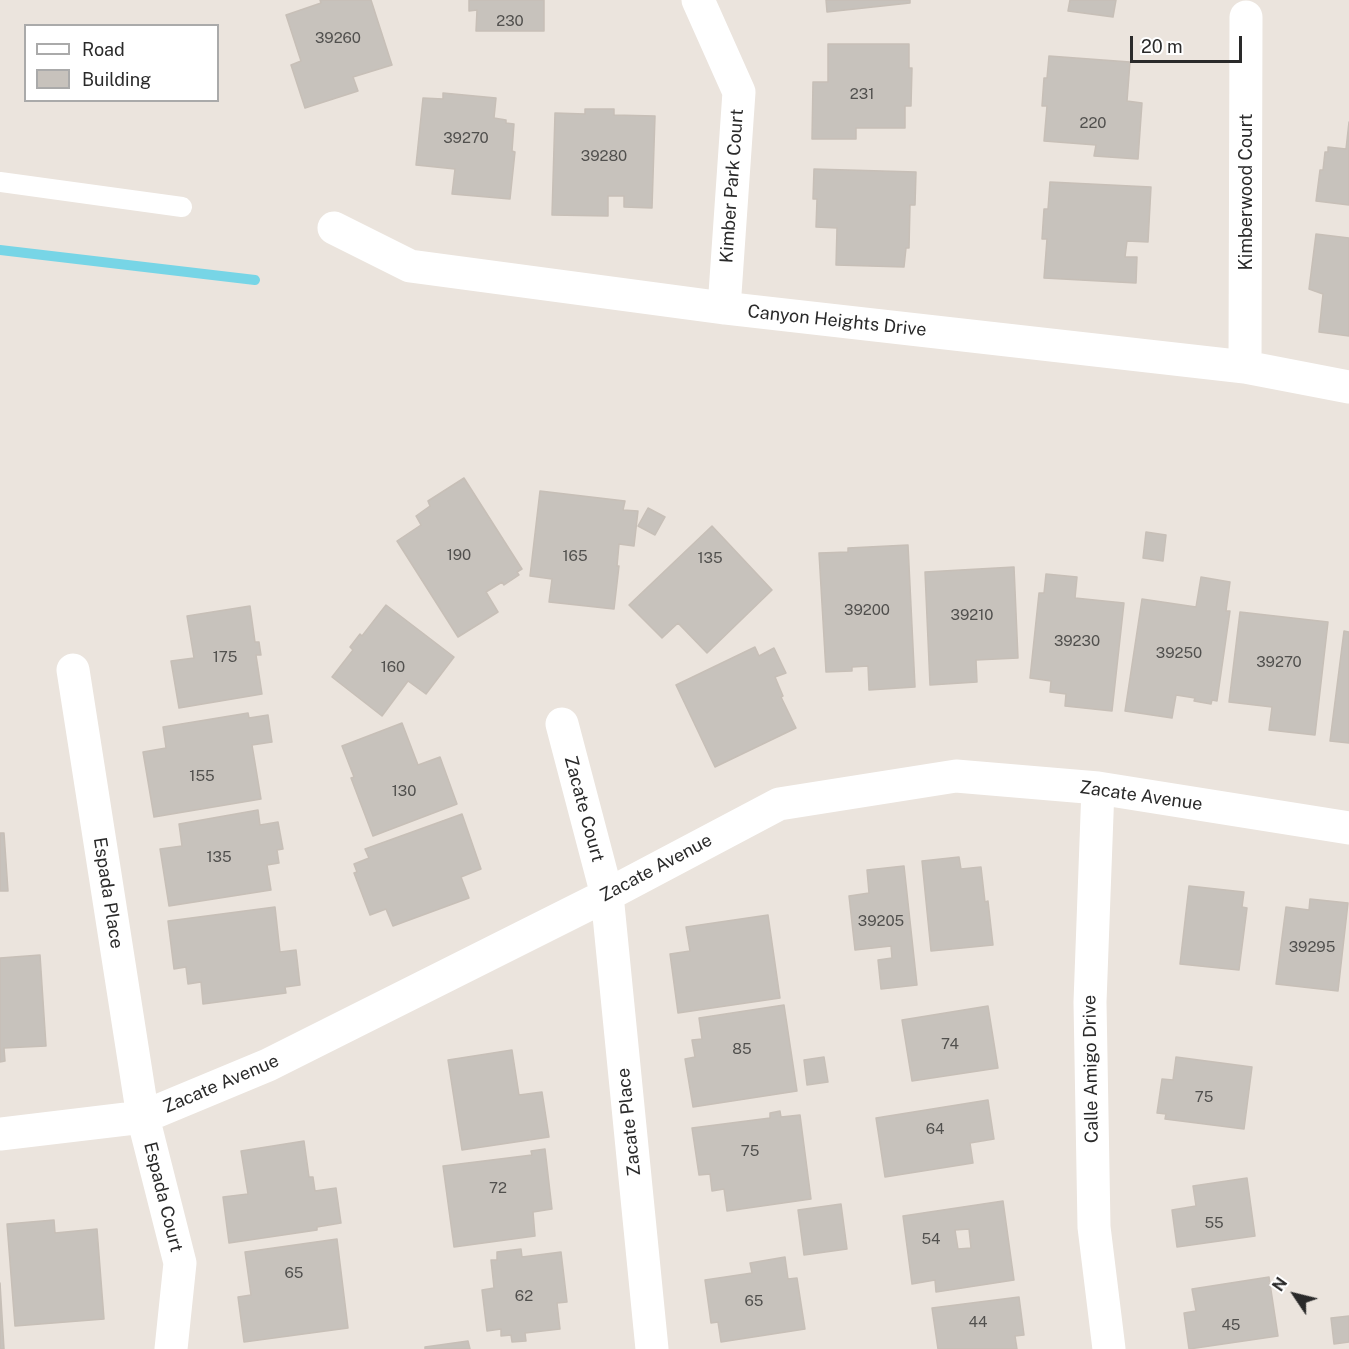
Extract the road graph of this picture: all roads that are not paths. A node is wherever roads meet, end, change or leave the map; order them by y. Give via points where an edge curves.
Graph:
1 (698, 0) edge
2 (1246, 17) dead end
3 (0, 182) edge
4 (182, 207) dead end
5 (333, 228) dead end
6 (724, 308) junction
7 (1245, 367) junction
8 (1349, 387) edge
9 (73, 670) dead end
10 (562, 723) dead end
11 (1098, 788) junction
12 (1349, 828) edge
13 (607, 894) junction
14 (143, 1117) junction
15 (0, 1134) edge
16 (171, 1349) edge
17 (652, 1349) edge
18 (1109, 1349) edge

1 - 6 street, Kimber Park Court via 739,92
2 - 7 street, Kimberwood Court
3 - 4 lane
5 - 6 street, Canyon Heights Drive via 410,266
6 - 7 street, Canyon Heights Drive
7 - 8 street, Canyon Heights Drive
9 - 14 street, Espada Place
10 - 13 street, Zacate Court
11 - 12 street, Zacate Avenue
11 - 13 street, Zacate Avenue via 956,776 779,804
11 - 18 street, Calle Amigo Drive via 1090,1002 1094,1227
13 - 14 street, Zacate Avenue via 268,1065
13 - 17 street, Zacate Place
14 - 15 street, Zacate Avenue
14 - 16 street, Espada Court via 180,1263

